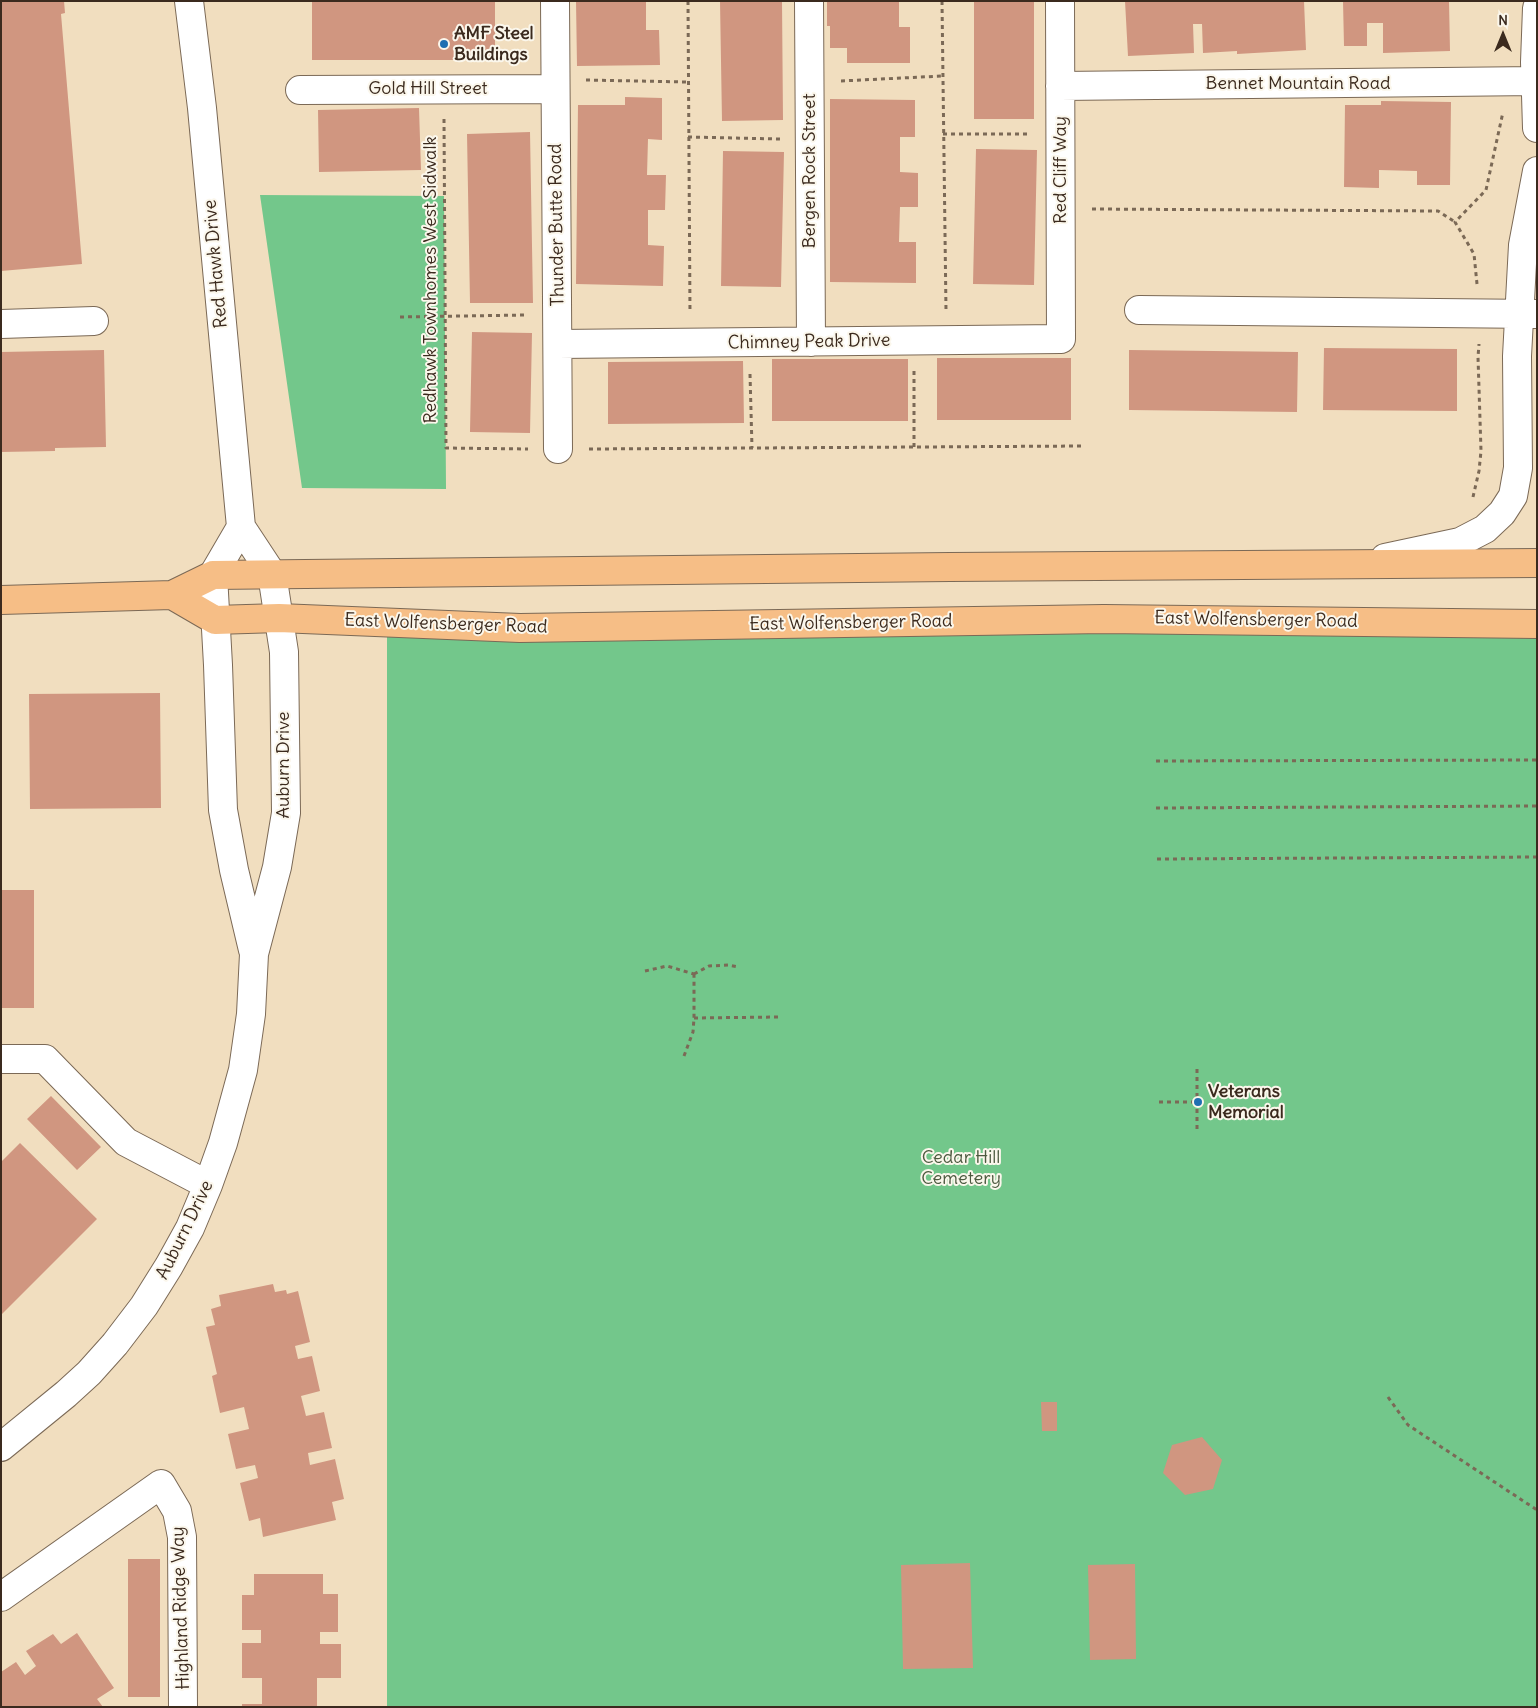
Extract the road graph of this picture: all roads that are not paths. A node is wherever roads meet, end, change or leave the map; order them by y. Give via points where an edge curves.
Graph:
1 (189, 1) edge
2 (555, 1) edge
3 (809, 1) edge
4 (1060, 1) edge
5 (1537, 8) edge
6 (1528, 82) edge
7 (555, 84) junction
8 (1060, 86) junction
9 (300, 90) dead end
10 (1537, 128) edge
11 (1537, 171) edge
12 (1139, 310) dead end
13 (1528, 314) edge
14 (94, 321) dead end
15 (1, 324) edge
16 (1061, 339) joint
17 (811, 342) junction
18 (558, 344) junction
19 (558, 449) road end
20 (241, 527) junction
21 (1537, 563) edge
22 (1351, 565) junction
23 (272, 574) junction
24 (213, 575) junction
25 (172, 595) junction
26 (1, 600) edge
27 (279, 618) junction
28 (215, 620) junction
29 (1537, 624) edge
30 (254, 954) junction
31 (1, 1059) edge
32 (208, 1185) junction
33 (1, 1448) edge
34 (1, 1596) edge
35 (183, 1707) edge

1 - 20 street, Red Hawk Drive via 203,116
2 - 7 street, Thunder Butte Road
3 - 17 street, Bergen Rock Street
4 - 8 street, Red Cliff Way
5 - 6 street
6 - 8 street, Bennet Mountain Road
6 - 10 street
7 - 9 street, Gold Hill Street
7 - 18 street, Thunder Butte Road
8 - 16 street, Red Cliff Way
11 - 13 street via 1523,245
12 - 13 street
13 - 22 street via 1517,356 1518,468 1513,496 1502,513 1485,529 1460,542
14 - 15 street
16 - 17 street, Chimney Peak Drive
17 - 18 street, Chimney Peak Drive
18 - 19 street, Thunder Butte Road
20 - 23 street, Red Hawk Drive
20 - 24 street
21 - 22 main road
22 - 23 main road
23 - 24 main road
23 - 27 street, Auburn Drive
24 - 25 main road
24 - 28 street, Auburn Drive
25 - 26 main road
25 - 28 main road
27 - 28 main road, East Wolfensberger Road
27 - 29 main road, East Wolfensberger Road via 520,628 1104,619
27 - 30 street, Auburn Drive via 284,652 286,813 277,867
28 - 30 street, Auburn Drive via 223,810
30 - 32 street, Auburn Drive via 251,1014 243,1070 224,1143
31 - 32 street via 45,1059 126,1142
32 - 33 street, Auburn Drive via 169,1266 115,1344 66,1394
34 - 35 street, Highland Ridge Way via 161,1484 177,1510 182,1537

